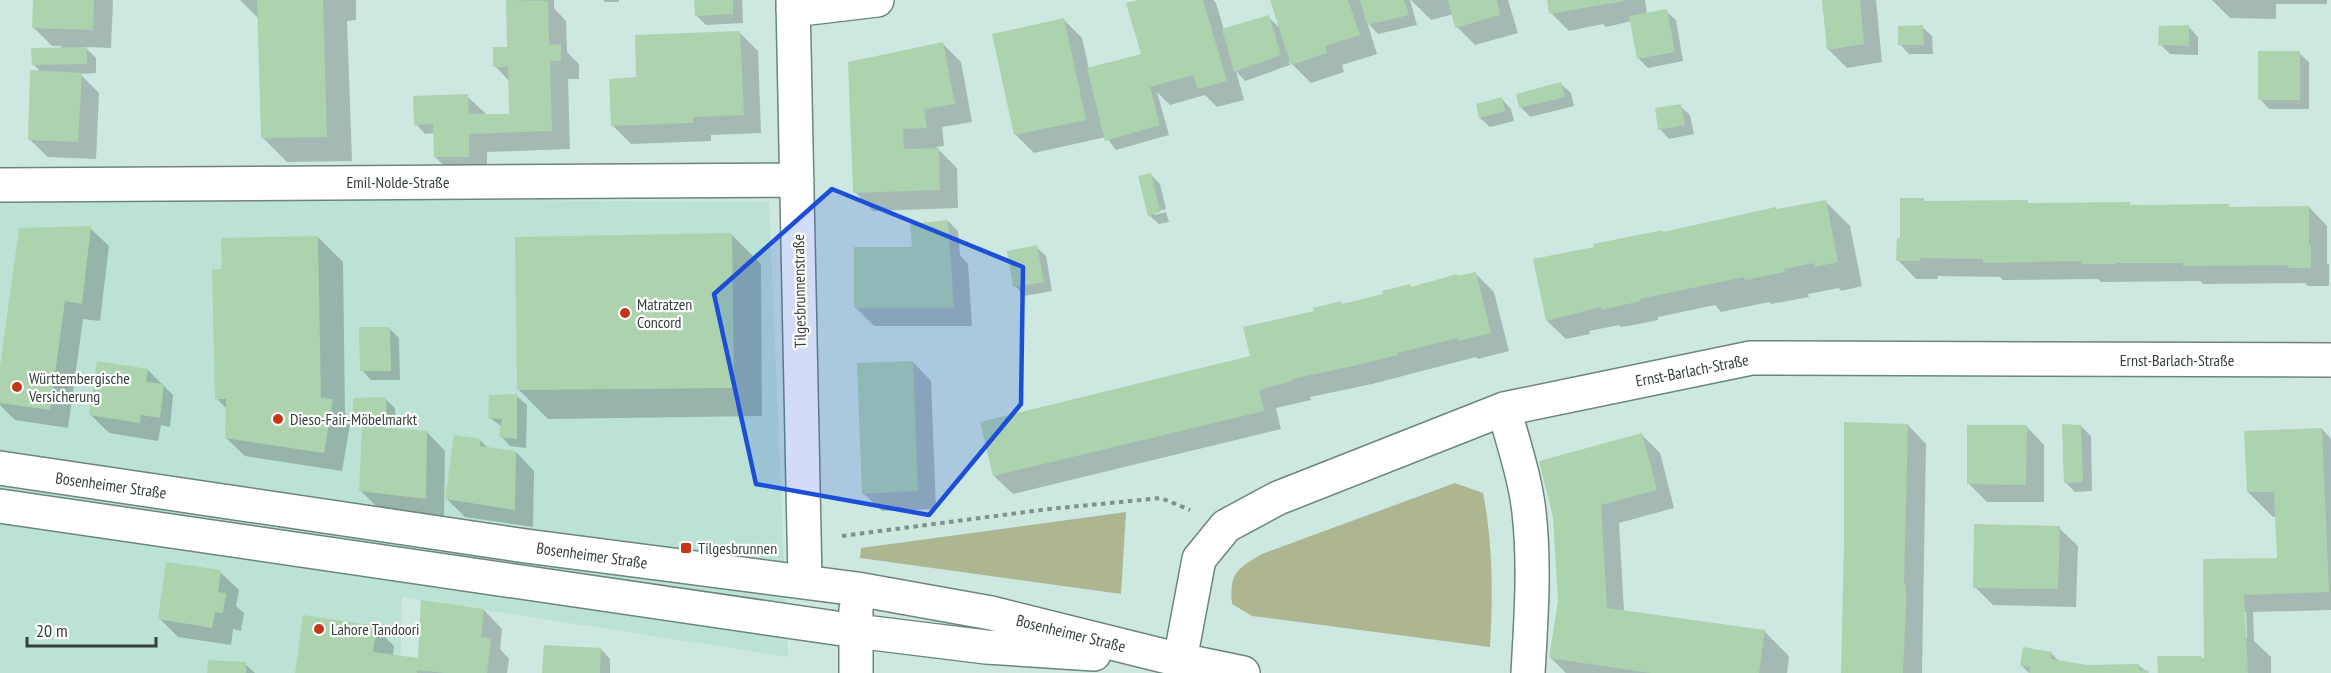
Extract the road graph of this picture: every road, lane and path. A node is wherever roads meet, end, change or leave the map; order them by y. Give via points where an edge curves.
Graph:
1 (877, 0) edge
2 (793, 5) edge
3 (797, 180) junction
4 (0, 184) edge
5 (2331, 360) edge
6 (1504, 408) junction
7 (0, 468) edge
8 (0, 506) edge
9 (1226, 526) junction
10 (832, 537) dead end
11 (805, 582) junction
12 (857, 589) junction
13 (856, 631) junction
14 (1180, 660) junction
15 (856, 673) edge
16 (1243, 673) edge
17 (1528, 673) edge

1 - 2 street
2 - 3 street, Tilgesbrunnenstraße
3 - 4 street, Emil-Nolde-Straße
3 - 11 street, Tilgesbrunnenstraße
5 - 6 street, Ernst-Barlach-Straße via 1751,358
6 - 9 street, Ernst-Barlach-Straße via 1278,498
6 - 17 street via 1529,511 1532,606
7 - 11 street, Bosenheimer Straße via 526,546
8 - 13 street, Bosenheimer Straße
9 - 10 path via 1161,498
9 - 14 street, Ernst-Barlach-Straße via 1199,559
11 - 12 street, Bosenheimer Straße
12 - 13 street
12 - 14 street, Bosenheimer Straße via 991,613
13 - 14 street, Bosenheimer Straße via 986,647
13 - 15 street
14 - 16 street, Bosenheimer Straße

